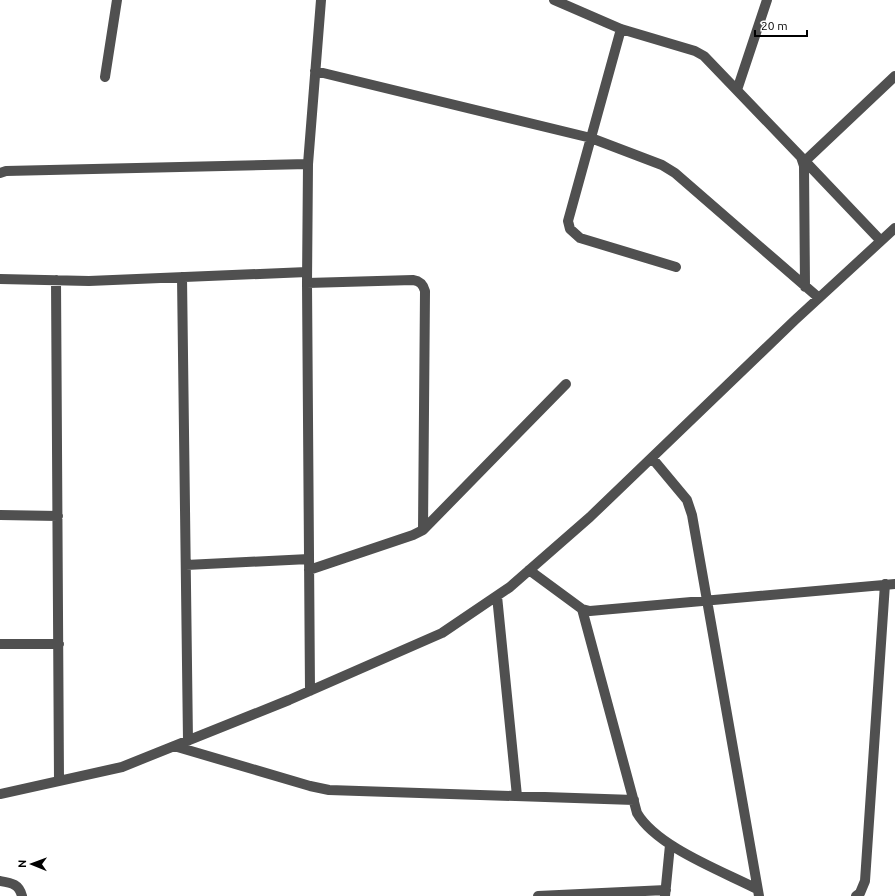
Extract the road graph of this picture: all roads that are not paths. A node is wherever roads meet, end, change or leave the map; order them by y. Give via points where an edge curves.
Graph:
1 (118, 0) edge
2 (320, 0) edge
3 (554, 0) edge
4 (767, 0) edge
5 (621, 29) junction
6 (315, 71) junction
7 (895, 76) edge
8 (105, 77) dead end
9 (737, 90) junction
10 (591, 138) junction
11 (803, 159) junction
12 (308, 164) junction
13 (0, 173) edge
14 (895, 228) edge
15 (881, 241) junction
16 (676, 267) dead end
17 (182, 277) junction
18 (307, 278) junction
19 (0, 279) edge
20 (56, 280) junction
21 (805, 287) junction
22 (819, 298) junction
23 (566, 384) dead end
24 (652, 458) junction
25 (0, 515) edge
26 (58, 516) junction
27 (422, 530) junction
28 (309, 559) junction
29 (186, 565) junction
30 (309, 570) junction
31 (529, 570) junction
32 (890, 584) edge
33 (497, 596) junction
34 (708, 601) junction
35 (582, 609) junction
36 (0, 644) edge
37 (58, 644) junction
38 (310, 691) junction
39 (188, 740) junction
40 (174, 746) junction
41 (59, 781) junction
42 (0, 794) edge
43 (517, 796) junction
44 (634, 800) junction
45 (670, 845) junction
46 (0, 881) edge
47 (665, 893) edge
48 (758, 893) edge
49 (22, 896) edge
50 (538, 896) edge
51 (856, 896) edge

1 - 8 street
2 - 6 street
3 - 5 street
4 - 9 street
5 - 9 street via 704,56
5 - 10 street
6 - 10 street
6 - 12 street
7 - 11 street
9 - 11 street
10 - 16 street via 568,221 570,229 580,238
10 - 21 street via 662,165 676,174
11 - 15 street
11 - 21 street
12 - 13 street
12 - 18 street
14 - 15 street
15 - 22 street
17 - 18 street
17 - 20 street
17 - 29 street
18 - 27 street via 413,280 423,285 425,291
18 - 28 street
19 - 20 street
20 - 26 street
21 - 22 street
22 - 24 street
23 - 27 street
24 - 31 street
24 - 34 street via 687,500
25 - 26 street
26 - 37 street
27 - 30 street
28 - 29 street
28 - 30 street
29 - 39 street
30 - 38 street
31 - 33 street
31 - 35 street
32 - 34 street
32 - 51 street via 865,881
33 - 38 street via 442,633
33 - 43 street
34 - 35 street via 598,611
34 - 48 street
35 - 44 street
36 - 37 street
37 - 41 street
38 - 39 street
39 - 40 street
40 - 41 street via 122,767
40 - 43 street via 329,790
41 - 42 street
43 - 44 street
44 - 45 street via 637,813 644,824
45 - 47 street
45 - 48 street
46 - 49 street via 16,884
47 - 50 street

